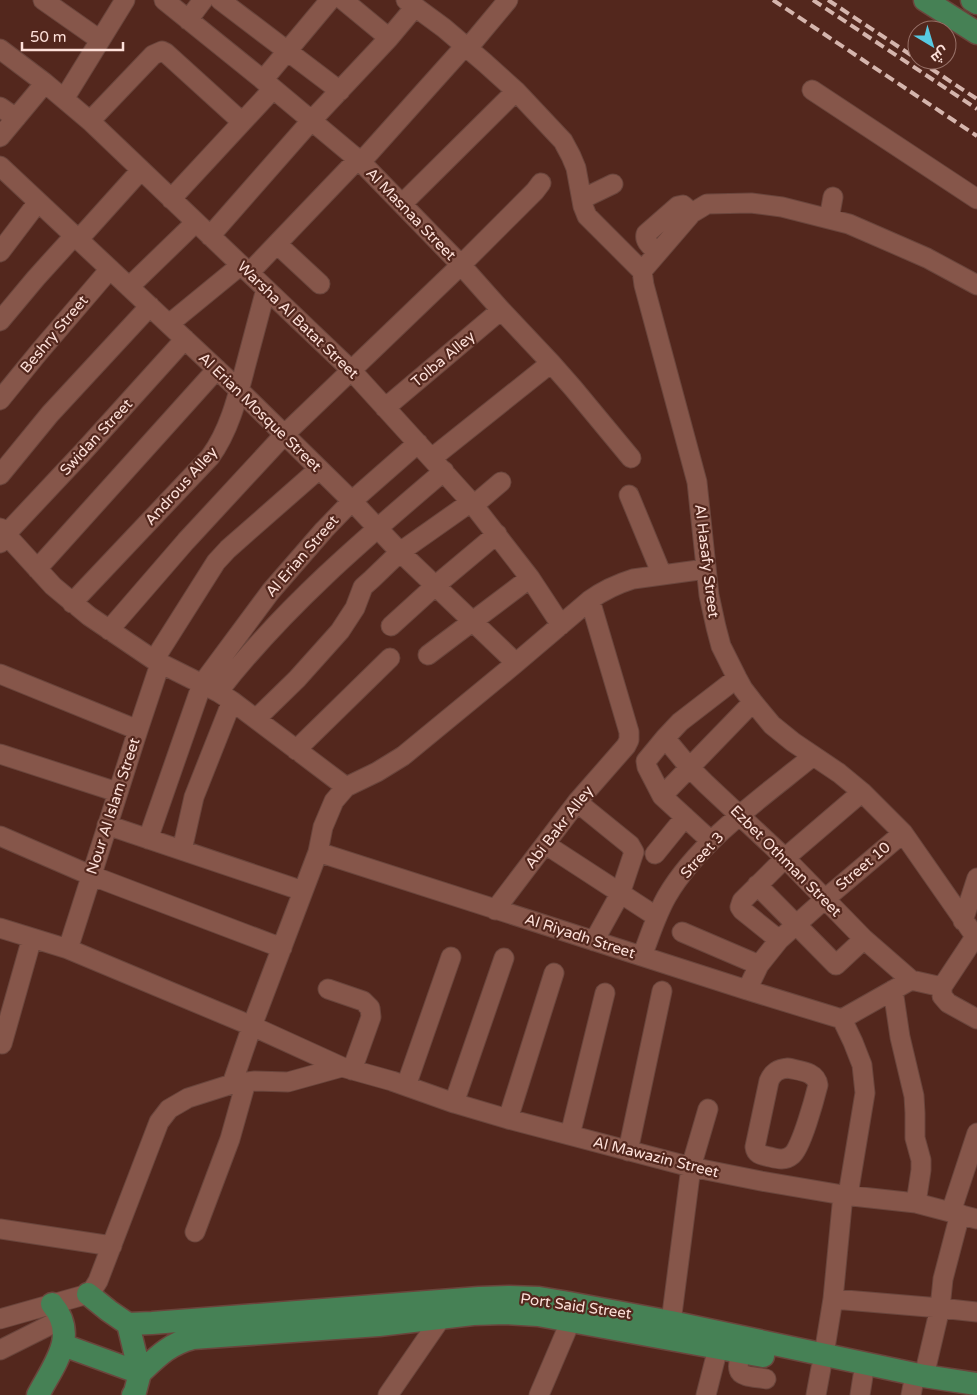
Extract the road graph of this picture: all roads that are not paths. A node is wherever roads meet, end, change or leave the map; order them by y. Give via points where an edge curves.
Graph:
1 (43, 0) edge
2 (125, 0) edge
3 (164, 0) edge
4 (203, 0) edge
5 (220, 0) edge
6 (330, 0) edge
7 (343, 0) edge
8 (508, 0) edge
9 (925, 0) edge
10 (972, 0) edge
11 (411, 3) edge
12 (977, 3) edge
13 (188, 20) junction
14 (977, 33) edge
15 (389, 38) junction
16 (100, 40) junction
17 (467, 47) junction
18 (0, 49) edge
19 (288, 50) junction
20 (45, 83) junction
21 (268, 84) junction
22 (812, 90) dead end
23 (340, 91) junction
24 (516, 91) junction
25 (64, 99) junction
26 (0, 107) edge
27 (16, 118) junction
28 (90, 121) junction
29 (311, 121) junction
30 (242, 122) junction
31 (0, 137) edge
32 (360, 161) junction
33 (1, 170) edge
34 (141, 170) junction
35 (542, 183) dead end
36 (613, 184) dead end
37 (833, 197) dead end
38 (171, 199) junction
39 (582, 199) junction
40 (977, 199) edge
41 (38, 202) junction
42 (402, 204) junction
43 (829, 219) junction
44 (196, 222) junction
45 (210, 236) junction
46 (76, 238) junction
47 (277, 244) junction
48 (0, 252) edge
49 (461, 265) junction
50 (110, 269) junction
51 (245, 269) junction
52 (642, 271) junction
53 (320, 284) dead end
54 (977, 285) edge
55 (130, 287) junction
56 (266, 289) junction
57 (150, 306) junction
58 (501, 310) junction
59 (0, 322) edge
60 (170, 324) junction
61 (185, 339) junction
62 (551, 363) junction
63 (217, 369) junction
64 (350, 370) junction
65 (239, 390) junction
66 (0, 400) edge
67 (385, 408) junction
68 (285, 434) junction
69 (418, 443) junction
70 (630, 458) dead end
71 (438, 465) junction
72 (319, 469) junction
73 (0, 475) edge
74 (500, 482) dead end
75 (629, 495) dead end
76 (352, 501) junction
77 (473, 504) junction
78 (377, 528) junction
79 (497, 534) junction
80 (2, 535) edge
81 (400, 552) junction
82 (38, 569) junction
83 (706, 569) junction
84 (662, 575) junction
85 (530, 578) junction
86 (435, 586) junction
87 (590, 600) junction
88 (72, 603) junction
89 (472, 621) junction
90 (560, 625) junction
91 (391, 626) dead end
92 (109, 630) junction
93 (428, 655) dead end
94 (390, 658) dead end
95 (157, 662) junction
96 (516, 663) junction
97 (0, 674) edge
98 (736, 678) junction
99 (218, 692) junction
100 (753, 702) junction
101 (256, 719) junction
102 (138, 730) junction
103 (665, 738) junction
104 (296, 750) junction
105 (0, 754) edge
106 (813, 756) junction
107 (689, 767) junction
108 (346, 787) junction
109 (117, 792) junction
110 (862, 792) junction
111 (662, 796) junction
112 (577, 802) junction
113 (740, 815) junction
114 (685, 817) junction
115 (107, 825) junction
116 (903, 833) junction
117 (0, 836) edge
118 (148, 839) junction
119 (712, 840) junction
120 (545, 844) junction
121 (182, 850) junction
122 (318, 852) junction
123 (655, 854) dead end
124 (785, 858) junction
125 (90, 875) junction
126 (977, 878) edge
127 (757, 886) junction
128 (303, 891) junction
129 (620, 894) junction
130 (825, 899) junction
131 (495, 910) junction
132 (657, 917) junction
133 (964, 920) junction
134 (796, 924) junction
135 (0, 928) edge
136 (682, 932) dead end
137 (976, 937) edge
138 (32, 938) junction
139 (864, 939) junction
140 (779, 940) junction
141 (594, 941) junction
142 (68, 948) junction
143 (282, 948) junction
144 (642, 956) junction
145 (451, 957) dead end
146 (504, 958) dead end
147 (759, 965) junction
148 (554, 973) dead end
149 (911, 980) junction
150 (942, 987) junction
151 (328, 988) dead end
152 (747, 990) junction
153 (893, 990) junction
154 (662, 991) dead end
155 (605, 994) dead end
156 (842, 1019) junction
157 (977, 1019) edge
158 (252, 1026) junction
159 (2, 1044) dead end
160 (347, 1068) junction
161 (239, 1083) junction
162 (406, 1086) junction
163 (454, 1103) junction
164 (708, 1109) dead end
165 (508, 1119) junction
166 (977, 1133) edge
167 (570, 1135) junction
168 (628, 1151) junction
169 (766, 1156) junction
170 (691, 1167) junction
171 (761, 1181) junction
172 (845, 1195) junction
173 (916, 1203) junction
174 (963, 1215) edge
175 (0, 1229) edge
176 (195, 1232) dead end
177 (112, 1246) junction
178 (88, 1294) junction
179 (833, 1299) junction
180 (940, 1308) junction
181 (57, 1311) junction
182 (977, 1312) edge
183 (441, 1318) junction
184 (0, 1320) edge
185 (571, 1320) junction
186 (671, 1322) junction
187 (128, 1324) junction
188 (63, 1345) junction
189 (718, 1348) junction
190 (0, 1350) edge
191 (741, 1352) junction
192 (823, 1361) junction
193 (766, 1379) dead end
194 (977, 1384) edge
195 (862, 1385) edge
196 (916, 1385) edge
197 (136, 1389) edge
198 (38, 1395) edge
199 (388, 1395) edge
200 (539, 1395) edge
201 (706, 1395) edge
202 (816, 1395) edge
203 (956, 1395) edge

1 - 16 street
2 - 16 street
3 - 13 street, Al Masnaa Street
4 - 13 street
5 - 19 street
6 - 19 street
7 - 15 street
8 - 17 street
9 - 14 main road
10 - 12 main road
11 - 15 street
11 - 17 street
13 - 21 street, Al Masnaa Street
15 - 23 street
16 - 25 street
17 - 24 street
17 - 32 street
18 - 20 street, Warsha Al Batat Street
19 - 21 street
19 - 23 street
20 - 25 street, Warsha Al Batat Street
20 - 27 street
21 - 29 street, Al Masnaa Street
21 - 30 street
22 - 40 street
23 - 29 street
24 - 39 street via 563,141 576,168
24 - 42 street
25 - 28 street, Warsha Al Batat Street
26 - 27 street
27 - 31 street
28 - 30 street via 154,55 162,51
28 - 34 street, Warsha Al Batat Street
29 - 32 street, Al Masnaa Street
29 - 45 street
30 - 38 street
32 - 42 street, Al Masnaa Street
32 - 47 street
33 - 41 street, Al Erian Mosque Street
34 - 38 street, Warsha Al Batat Street
34 - 46 street
35 - 49 street
36 - 39 street
37 - 43 street
38 - 44 street, Warsha Al Batat Street
39 - 52 street via 592,221
41 - 46 street, Al Erian Mosque Street
41 - 48 street
42 - 49 street, Al Masnaa Street
43 - 52 street via 751,203 707,204 692,213
43 - 54 street via 901,246
44 - 45 street, Warsha Al Batat Street
44 - 55 street
45 - 51 street, Warsha Al Batat Street
46 - 50 street, Al Erian Mosque Street
46 - 59 street via 36,278
47 - 51 street
47 - 53 street
49 - 58 street, Al Masnaa Street
49 - 64 street
50 - 55 street, Al Erian Mosque Street
50 - 66 street, Beshry Street
51 - 56 street, Warsha Al Batat Street
51 - 60 street
52 - 83 street, Al Hasafy Street via 697,482
55 - 57 street, Al Erian Mosque Street
56 - 64 street, Warsha Al Batat Street
56 - 65 street, Androus Alley
57 - 60 street, Al Erian Mosque Street
57 - 73 street via 50,414
58 - 62 street, Al Masnaa Street
58 - 67 street, Tolba Alley
60 - 61 street, Al Erian Mosque Street
61 - 63 street, Al Erian Mosque Street
61 - 80 street, Swidan Street
62 - 70 street, Al Masnaa Street
62 - 71 street
63 - 65 street, Al Erian Mosque Street
63 - 82 street
64 - 67 street, Warsha Al Batat Street
64 - 68 street
65 - 68 street, Al Erian Mosque Street
65 - 88 street, Androus Alley via 226,431 210,457
67 - 69 street, Warsha Al Batat Street
68 - 72 street, Al Erian Mosque Street
68 - 92 street
69 - 71 street, Warsha Al Batat Street
69 - 76 street, Al Erian Street
71 - 77 street, Warsha Al Batat Street
71 - 78 street
72 - 76 street, Al Erian Mosque Street
72 - 95 street, Nour Al Islam Street via 216,562
74 - 77 street
75 - 84 street
76 - 78 street, Al Erian Mosque Street
76 - 99 street, Al Erian Street via 271,591
77 - 79 street, Warsha Al Batat Street
77 - 81 street
78 - 81 street, Al Erian Mosque Street
78 - 99 street via 286,614
79 - 85 street, Warsha Al Batat Street
79 - 86 street
80 - 82 street
81 - 86 street, Al Erian Mosque Street
81 - 101 street via 363,587 355,608 340,631
82 - 88 street
83 - 84 street
83 - 98 street, Al Hasafy Street via 716,627
84 - 87 street via 621,582
85 - 89 street
85 - 90 street, Warsha Al Batat Street
86 - 89 street, Al Erian Mosque Street
86 - 91 street
87 - 90 street
87 - 112 street, Abi Bakr Alley via 629,740
88 - 92 street
89 - 93 street
89 - 96 street, Al Erian Mosque Street
90 - 96 street
92 - 95 street
94 - 104 street
95 - 99 street
95 - 102 street, Nour Al Islam Street
96 - 108 street via 403,756
97 - 102 street
98 - 100 street, Al Hasafy Street
98 - 103 street via 680,722
99 - 101 street
99 - 118 street
99 - 121 street
100 - 106 street, Al Hasafy Street via 772,725
100 - 107 street
101 - 104 street
102 - 109 street, Nour Al Islam Street
103 - 107 street, Ezbet Othman Street
103 - 111 street via 646,761
104 - 108 street
105 - 109 street
106 - 110 street, Al Hasafy Street
106 - 113 street, Street 3
107 - 111 street
107 - 113 street, Ezbet Othman Street
108 - 122 street via 334,801 323,827
109 - 115 street, Nour Al Islam Street
110 - 116 street, Al Hasafy Street
110 - 124 street
111 - 114 street
112 - 120 street, Abi Bakr Alley
112 - 129 street via 633,848 633,858
113 - 119 street, Street 3
113 - 124 street, Ezbet Othman Street
114 - 119 street
114 - 123 street
115 - 118 street
115 - 125 street, Nour Al Islam Street
116 - 130 street, Street 10
116 - 133 street, Al Hasafy Street
117 - 125 street
118 - 121 street
119 - 132 street, Street 3 via 668,895
120 - 129 street
120 - 131 street, Abi Bakr Alley
121 - 128 street
122 - 128 street
122 - 131 street, Al Riyadh Street
124 - 127 street
124 - 130 street, Ezbet Othman Street
125 - 142 street, Nour Al Islam Street
125 - 143 street
126 - 133 street
127 - 134 street
127 - 140 street via 740,907
128 - 143 street
129 - 132 street
129 - 141 street
130 - 134 street, Street 10
130 - 139 street, Ezbet Othman Street
131 - 141 street, Al Riyadh Street
132 - 144 street, Street 3
133 - 137 street, Al Hasafy Street
134 - 139 street via 836,965
134 - 140 street, Street 10
135 - 138 street, Al Mawazin Street
136 - 147 street
137 - 150 street
138 - 142 street, Al Mawazin Street
138 - 159 street
139 - 149 street, Ezbet Othman Street
140 - 147 street, Street 10
141 - 144 street, Al Riyadh Street
142 - 158 street, Al Mawazin Street
143 - 158 street
144 - 152 street, Al Riyadh Street
145 - 162 street
146 - 163 street
147 - 152 street, Street 10
148 - 165 street
149 - 150 street
149 - 153 street
150 - 157 street via 942,996 948,1003
151 - 160 street via 363,1001 371,1012
152 - 156 street, Al Riyadh Street
153 - 156 street
153 - 173 street via 914,1096 915,1138 921,1160
154 - 168 street
155 - 167 street
156 - 172 street via 862,1065 865,1093
158 - 160 street, Al Mawazin Street
158 - 161 street
160 - 161 street via 288,1082
160 - 162 street, Al Mawazin Street
161 - 176 street via 230,1139
161 - 177 street via 188,1098 169,1109 159,1122
162 - 163 street, Al Mawazin Street
163 - 165 street, Al Mawazin Street
164 - 170 street
165 - 167 street, Al Mawazin Street
166 - 174 street
167 - 168 street, Al Mawazin Street
168 - 170 street, Al Mawazin Street
169 - 169 street via 759,1154 755,1147 771,1075 781,1068 812,1074 818,1085 796,1152 780,1160
169 - 171 street
170 - 171 street, Al Mawazin Street
170 - 186 street
171 - 172 street, Al Mawazin Street
172 - 173 street, Al Mawazin Street
172 - 179 street
173 - 174 street, Al Mawazin Street
174 - 180 street via 943,1278
175 - 177 street
177 - 178 street via 98,1281
178 - 181 street
178 - 187 main road
179 - 180 street
179 - 192 street
180 - 182 street
180 - 196 street
181 - 184 street
181 - 188 main road via 64,1327
181 - 190 street
183 - 185 main road, Port Said Street via 506,1313
183 - 197 main road, Port Said Street via 379,1326 193,1338 173,1345 158,1356
183 - 199 street
185 - 189 main road, Port Said Street
185 - 200 street
186 - 187 main road, Port Said Street via 540,1298 509,1297
186 - 192 main road, Port Said Street
187 - 197 main road
188 - 197 main road
188 - 198 main road
189 - 191 main road, Port Said Street
189 - 201 street
191 - 192 main road, Port Said Street
191 - 193 street via 739,1371
192 - 195 main road, Port Said Street
192 - 196 main road, Port Said Street
192 - 202 street
194 - 196 main road, Port Said Street
195 - 196 main road, Port Said Street
196 - 203 main road, Port Said Street

